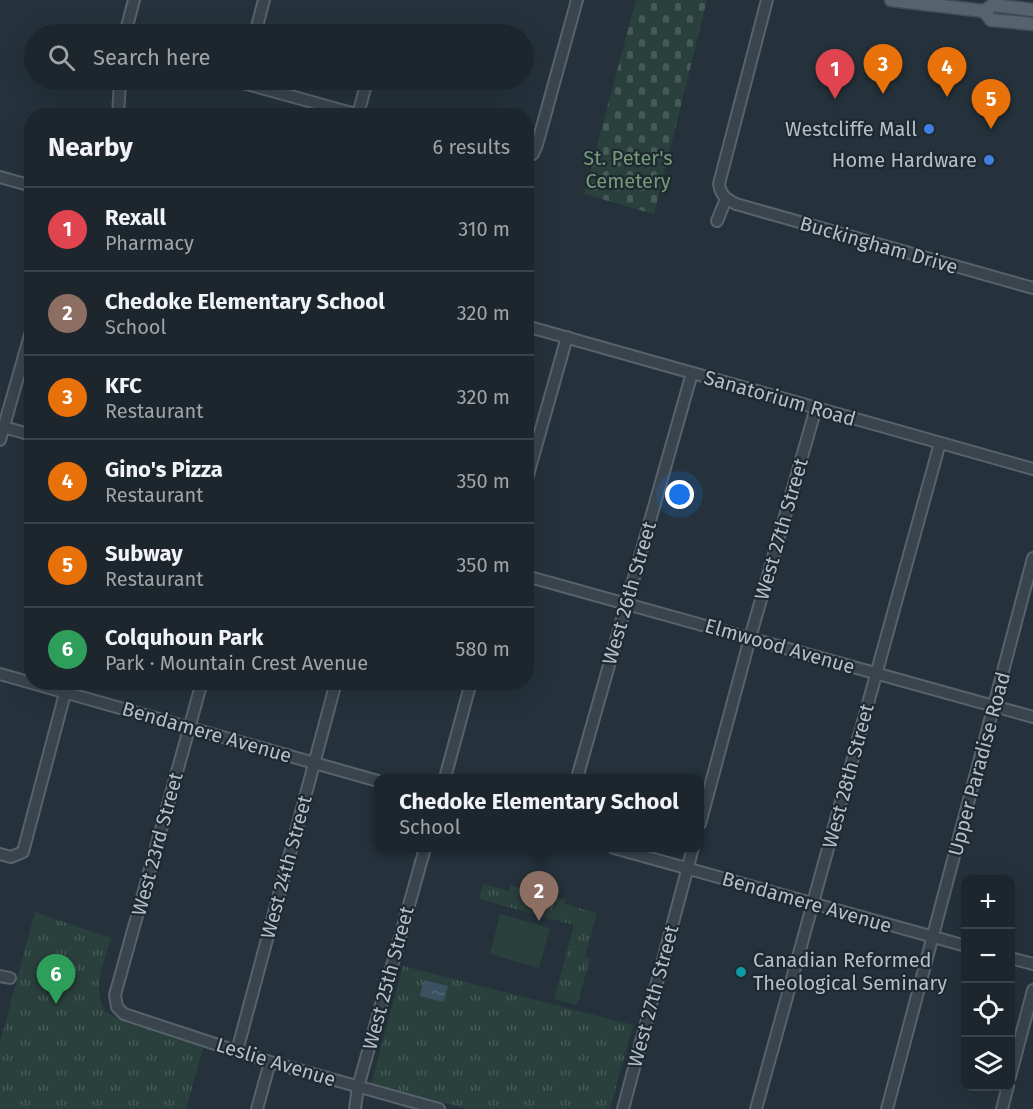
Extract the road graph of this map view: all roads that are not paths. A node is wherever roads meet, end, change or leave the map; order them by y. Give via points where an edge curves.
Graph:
1 (134, 0) edge
2 (264, 0) edge
3 (577, 0) edge
4 (767, 0) edge
5 (891, 0) edge
6 (1033, 10) edge
7 (984, 11) junction
8 (1033, 16) edge
9 (1006, 22) junction
10 (127, 24) edge
11 (258, 24) edge
12 (1033, 24) edge
13 (119, 90) edge
14 (274, 90) edge
15 (365, 90) edge
16 (118, 108) edge
17 (336, 108) edge
18 (361, 108) edge
19 (534, 152) edge
20 (0, 177) edge
21 (24, 184) edge
22 (726, 199) junction
23 (717, 221) dead end
24 (1033, 288) edge
25 (534, 328) edge
26 (567, 337) junction
27 (24, 354) edge
28 (692, 373) junction
29 (816, 408) junction
30 (2, 427) edge
31 (24, 433) edge
32 (0, 440) edge
33 (940, 443) junction
34 (534, 454) edge
35 (1033, 469) edge
36 (1033, 558) edge
37 (534, 578) edge
38 (626, 603) junction
39 (750, 638) junction
40 (0, 674) edge
41 (875, 674) junction
42 (24, 679) edge
43 (66, 690) edge
44 (76, 690) edge
45 (200, 690) edge
46 (334, 690) edge
47 (469, 690) edge
48 (994, 707) junction
49 (1033, 717) edge
50 (189, 728) junction
51 (314, 762) junction
52 (446, 774) edge
53 (578, 774) edge
54 (374, 780) edge
55 (704, 806) edge
56 (424, 852) edge
57 (629, 852) edge
58 (692, 852) edge
59 (0, 854) edge
60 (688, 868) junction
61 (813, 904) junction
62 (934, 937) junction
63 (961, 945) edge
64 (1015, 959) edge
65 (1033, 964) edge
66 (1033, 990) edge
67 (117, 1007) joint
68 (237, 1051) junction
69 (1015, 1061) edge
70 (270, 1062) junction
71 (358, 1087) junction
72 (1007, 1091) edge
73 (257, 1109) edge
74 (356, 1109) edge
75 (439, 1109) edge
76 (623, 1109) edge
77 (756, 1109) edge
78 (887, 1109) edge
79 (1002, 1109) edge

1 - 10 street
2 - 11 street
3 - 19 street
4 - 22 street via 719,184
5 - 7 main road
6 - 7 main road via 993,5
7 - 9 main road via 991,20
8 - 9 main road via 1010,18
9 - 12 main road
13 - 16 street
14 - 17 street
15 - 18 street
20 - 21 street
22 - 23 street
22 - 24 street, Buckingham Drive
25 - 26 street, Sanatorium Road
26 - 28 street, Sanatorium Road
26 - 34 street
27 - 30 street
28 - 29 street, Sanatorium Road
28 - 38 street, West 26th Street
29 - 33 street, Sanatorium Road
29 - 39 street, West 27th Street
30 - 31 street
30 - 32 street
33 - 35 street, Sanatorium Road
33 - 41 street, West 28th Street
36 - 48 street, Upper Paradise Road
37 - 38 street, Elmwood Avenue
38 - 39 street, Elmwood Avenue
38 - 53 street, West 26th Street
39 - 41 street, Elmwood Avenue
39 - 55 street, West 27th Street
40 - 42 street, Bendamere Avenue
41 - 48 street, Elmwood Avenue
41 - 61 street, West 28th Street
43 - 59 street via 22,852
44 - 50 street, Bendamere Avenue
45 - 50 street, West 23rd Street
46 - 51 street, West 24th Street
47 - 52 street
48 - 49 street, Elmwood Avenue
48 - 62 street, Upper Paradise Road
50 - 51 street, Bendamere Avenue
50 - 67 street, West 23rd Street via 115,995
51 - 54 street, Bendamere Avenue
51 - 68 street, West 24th Street
56 - 71 street, West 25th Street
57 - 60 street, Bendamere Avenue
58 - 60 street, West 27th Street
60 - 61 street, Bendamere Avenue
60 - 76 street, West 27th Street
61 - 62 street, Bendamere Avenue
61 - 77 street, West 28th Street
62 - 63 street, Bendamere Avenue
62 - 78 street, Upper Paradise Road
64 - 65 street
66 - 69 street
67 - 68 street, Leslie Avenue via 124,1014
68 - 70 street, Leslie Avenue
70 - 71 street, Leslie Avenue
70 - 73 street
71 - 74 street, West 25th Street
71 - 75 street, Leslie Avenue
72 - 79 street

